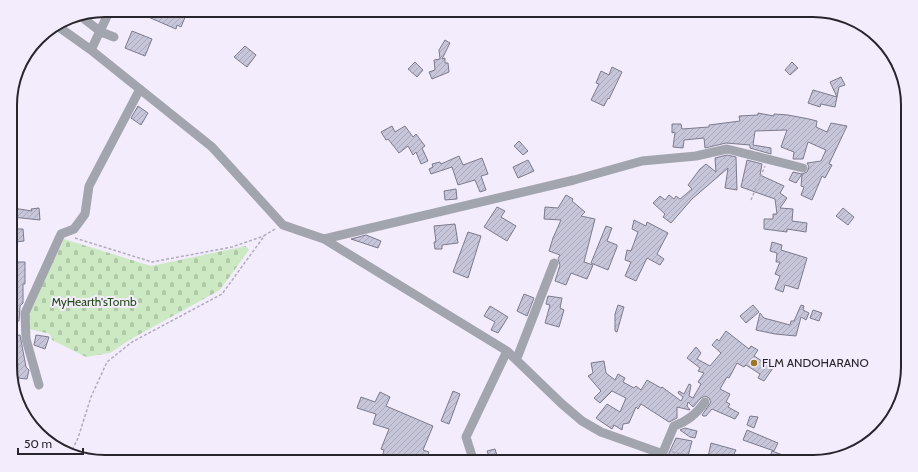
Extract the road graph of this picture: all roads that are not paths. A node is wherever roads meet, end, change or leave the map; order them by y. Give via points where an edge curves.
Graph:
1 (107, 17) edge
2 (85, 20) edge
3 (61, 29) edge
4 (101, 32) junction
5 (114, 37) dead end
6 (91, 50) junction
7 (140, 89) junction
8 (802, 168) dead end
9 (324, 239) junction
10 (554, 263) dead end
11 (507, 351) junction
12 (517, 358) junction
13 (39, 385) dead end
14 (705, 402) dead end
15 (472, 455) edge
16 (654, 455) edge
17 (662, 455) edge

1 - 4 street
2 - 4 street
3 - 6 street
4 - 5 street
4 - 6 street
6 - 7 street
7 - 9 street via 212,147 283,225
7 - 13 street via 89,186 85,214 74,229 61,234 25,313 26,339
8 - 9 street via 727,149 696,156 642,161 574,180
9 - 11 street
10 - 12 street
11 - 12 street
11 - 15 street via 466,437
12 - 16 street via 582,421
14 - 17 street via 693,416 674,426

